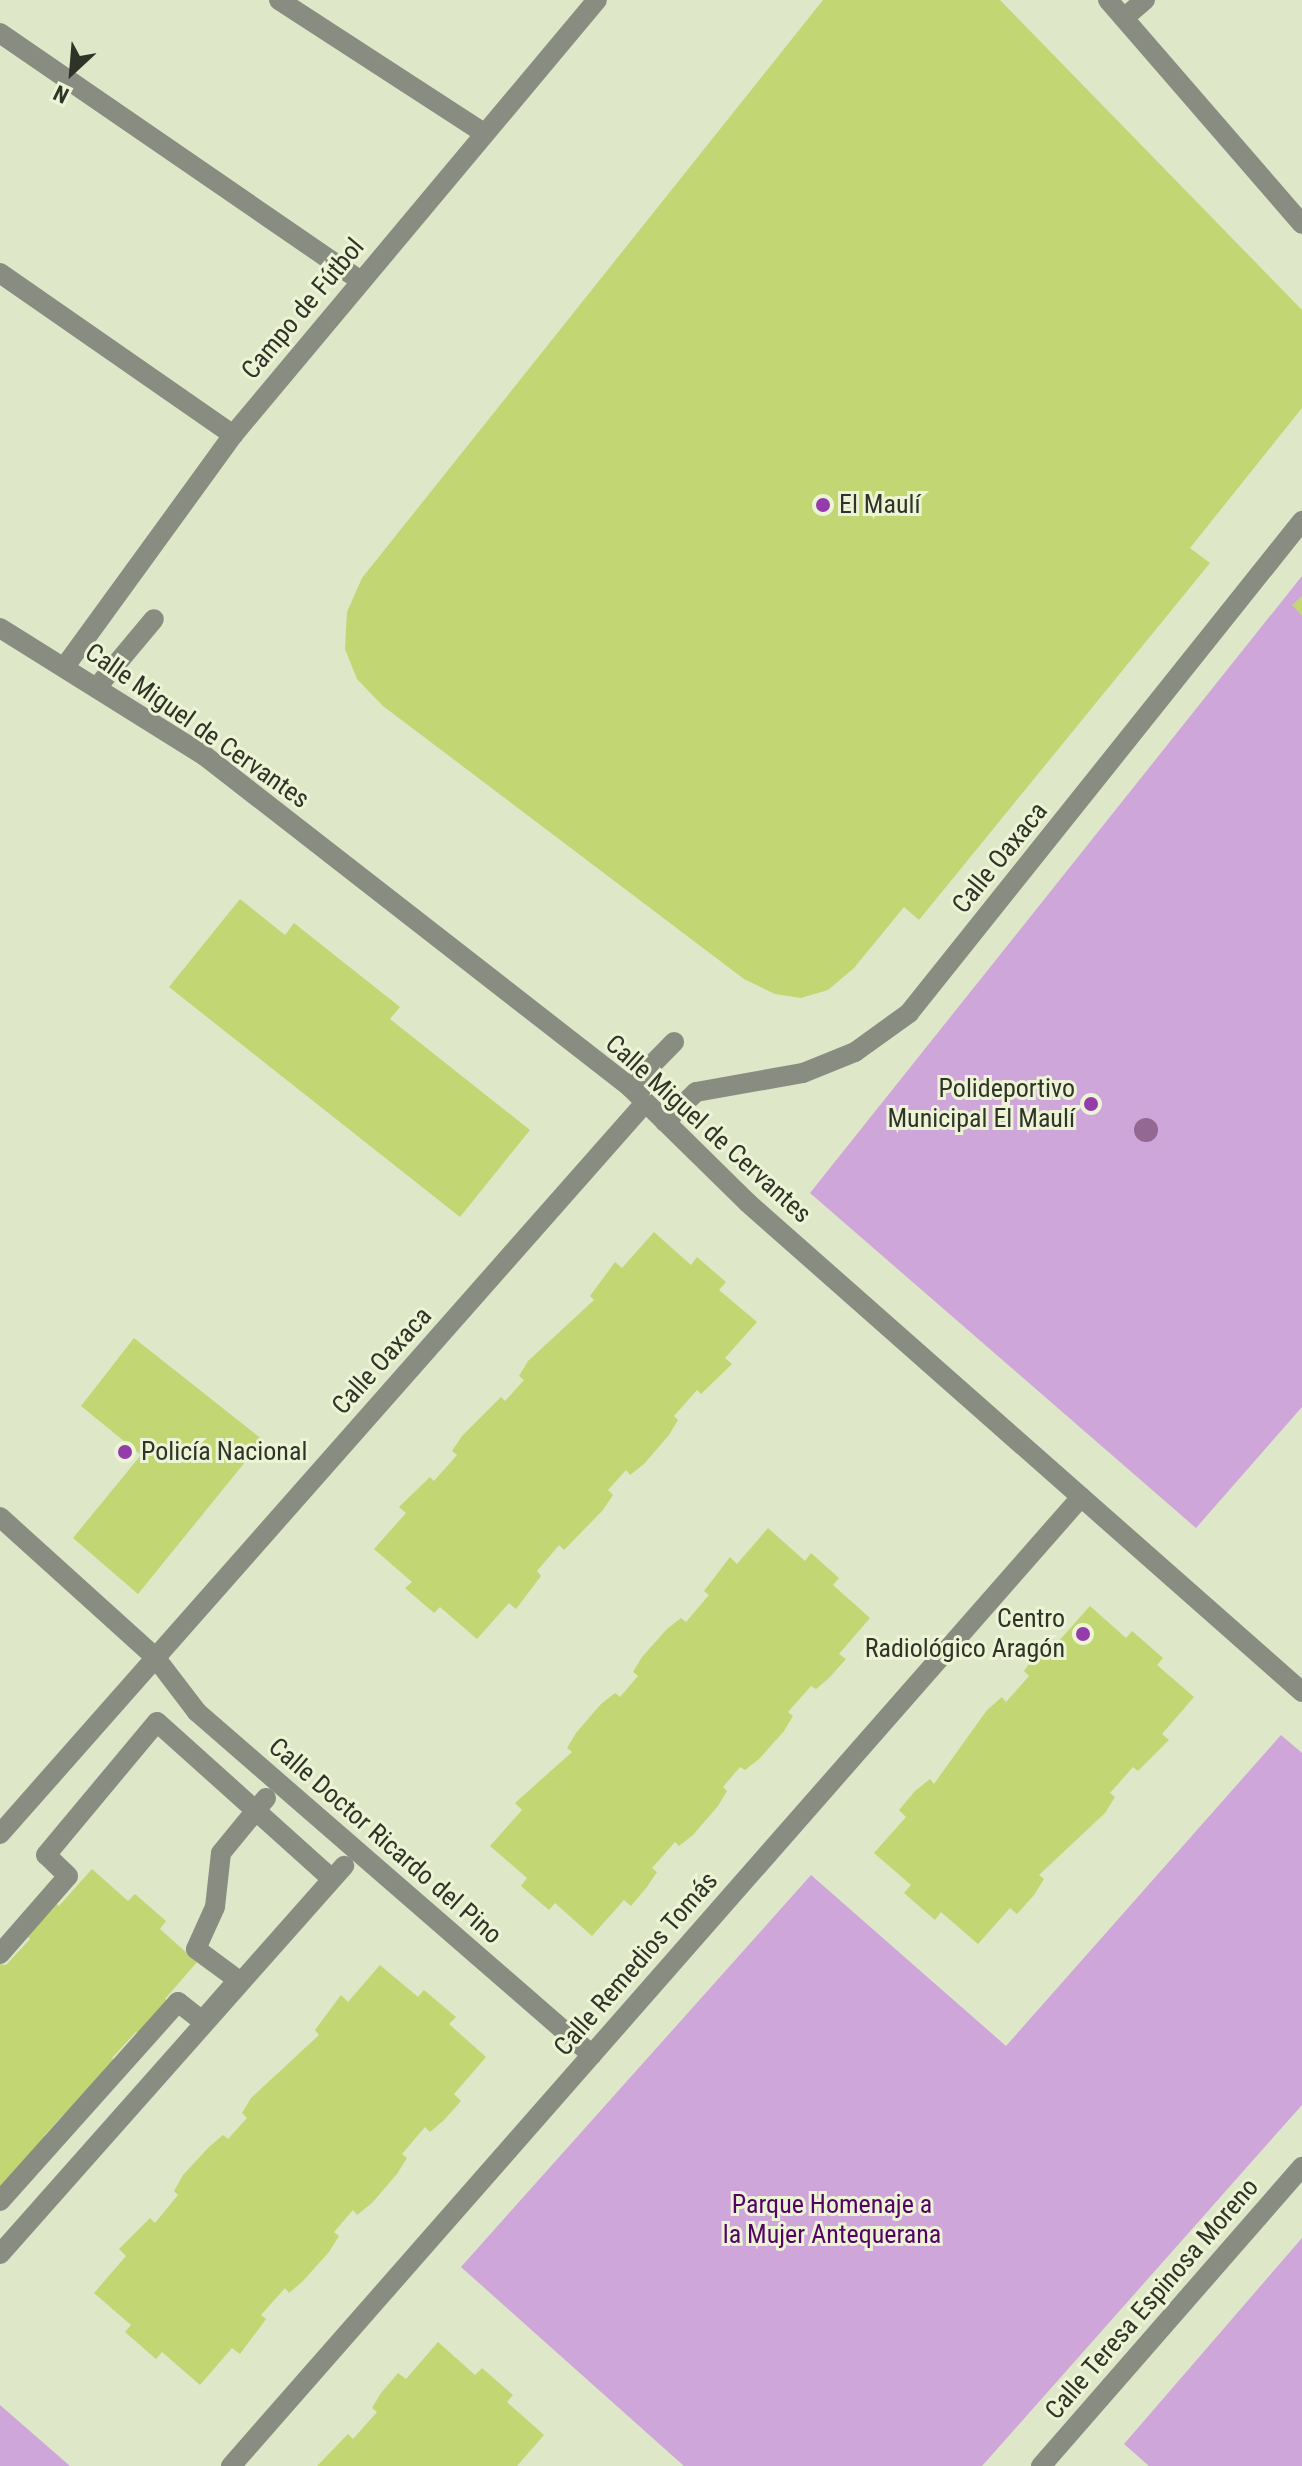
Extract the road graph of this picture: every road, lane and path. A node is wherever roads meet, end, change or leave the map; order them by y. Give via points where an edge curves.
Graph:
1 (279, 0) edge
2 (597, 0) edge
3 (1108, 0) edge
4 (1145, 0) edge
5 (1124, 18) junction
6 (0, 33) edge
7 (484, 133) junction
8 (1302, 224) edge
9 (0, 273) edge
10 (360, 280) junction
11 (233, 435) junction
12 (1302, 521) edge
13 (154, 619) dead end
14 (0, 628) edge
15 (66, 665) junction
16 (98, 686) junction
17 (674, 1042) dead end
18 (630, 1087) junction
19 (645, 1103) junction
20 (665, 1122) junction
21 (1081, 1497) junction
22 (0, 1517) edge
23 (155, 1657) junction
24 (1302, 1692) edge
25 (260, 1804) junction
26 (0, 1834) edge
27 (0, 1954) edge
28 (592, 2055) junction
29 (93, 2097) junction
30 (121, 2119) junction
31 (1302, 2167) edge
32 (21, 2178) junction
33 (0, 2201) edge
34 (49, 2201) junction
35 (0, 2254) edge
36 (1050, 2463) edge
37 (231, 2466) edge

1 - 7 street
2 - 7 street, Campo de Fútbol
3 - 5 street
4 - 5 street
5 - 8 street
6 - 10 street
7 - 10 street, Campo de Fútbol
9 - 11 street
10 - 11 street, Campo de Fútbol
11 - 15 street, Campo de Fútbol
12 - 20 street, Calle Oaxaca via 909,1013 855,1052 803,1073 696,1092
13 - 16 street
14 - 15 street, Calle Miguel de Cervantes
15 - 16 street, Calle Miguel de Cervantes
16 - 18 street, Calle Miguel de Cervantes via 205,756
17 - 18 street
18 - 19 street, Calle Miguel de Cervantes
19 - 20 street, Calle Miguel de Cervantes
19 - 23 street, Calle Oaxaca
20 - 21 street, Calle Miguel de Cervantes via 748,1203
21 - 24 street, Calle Miguel de Cervantes
21 - 28 street, Calle Remedios Tomás
22 - 23 street, Calle Doctor Ricardo del Pino
23 - 26 street, Calle Oaxaca
23 - 28 street, Calle Doctor Ricardo del Pino via 197,1712
25 - 27 street via 157,1722 46,1855 68,1876
25 - 29 street via 221,1853 215,1907 196,1949 238,1980 202,2021 178,2002
25 - 30 street via 338,1873
28 - 37 street, Calle Remedios Tomás
29 - 30 street
29 - 32 street
30 - 34 street
31 - 36 street, Calle Teresa Espinosa Moreno
32 - 33 street
32 - 34 street
34 - 35 street

